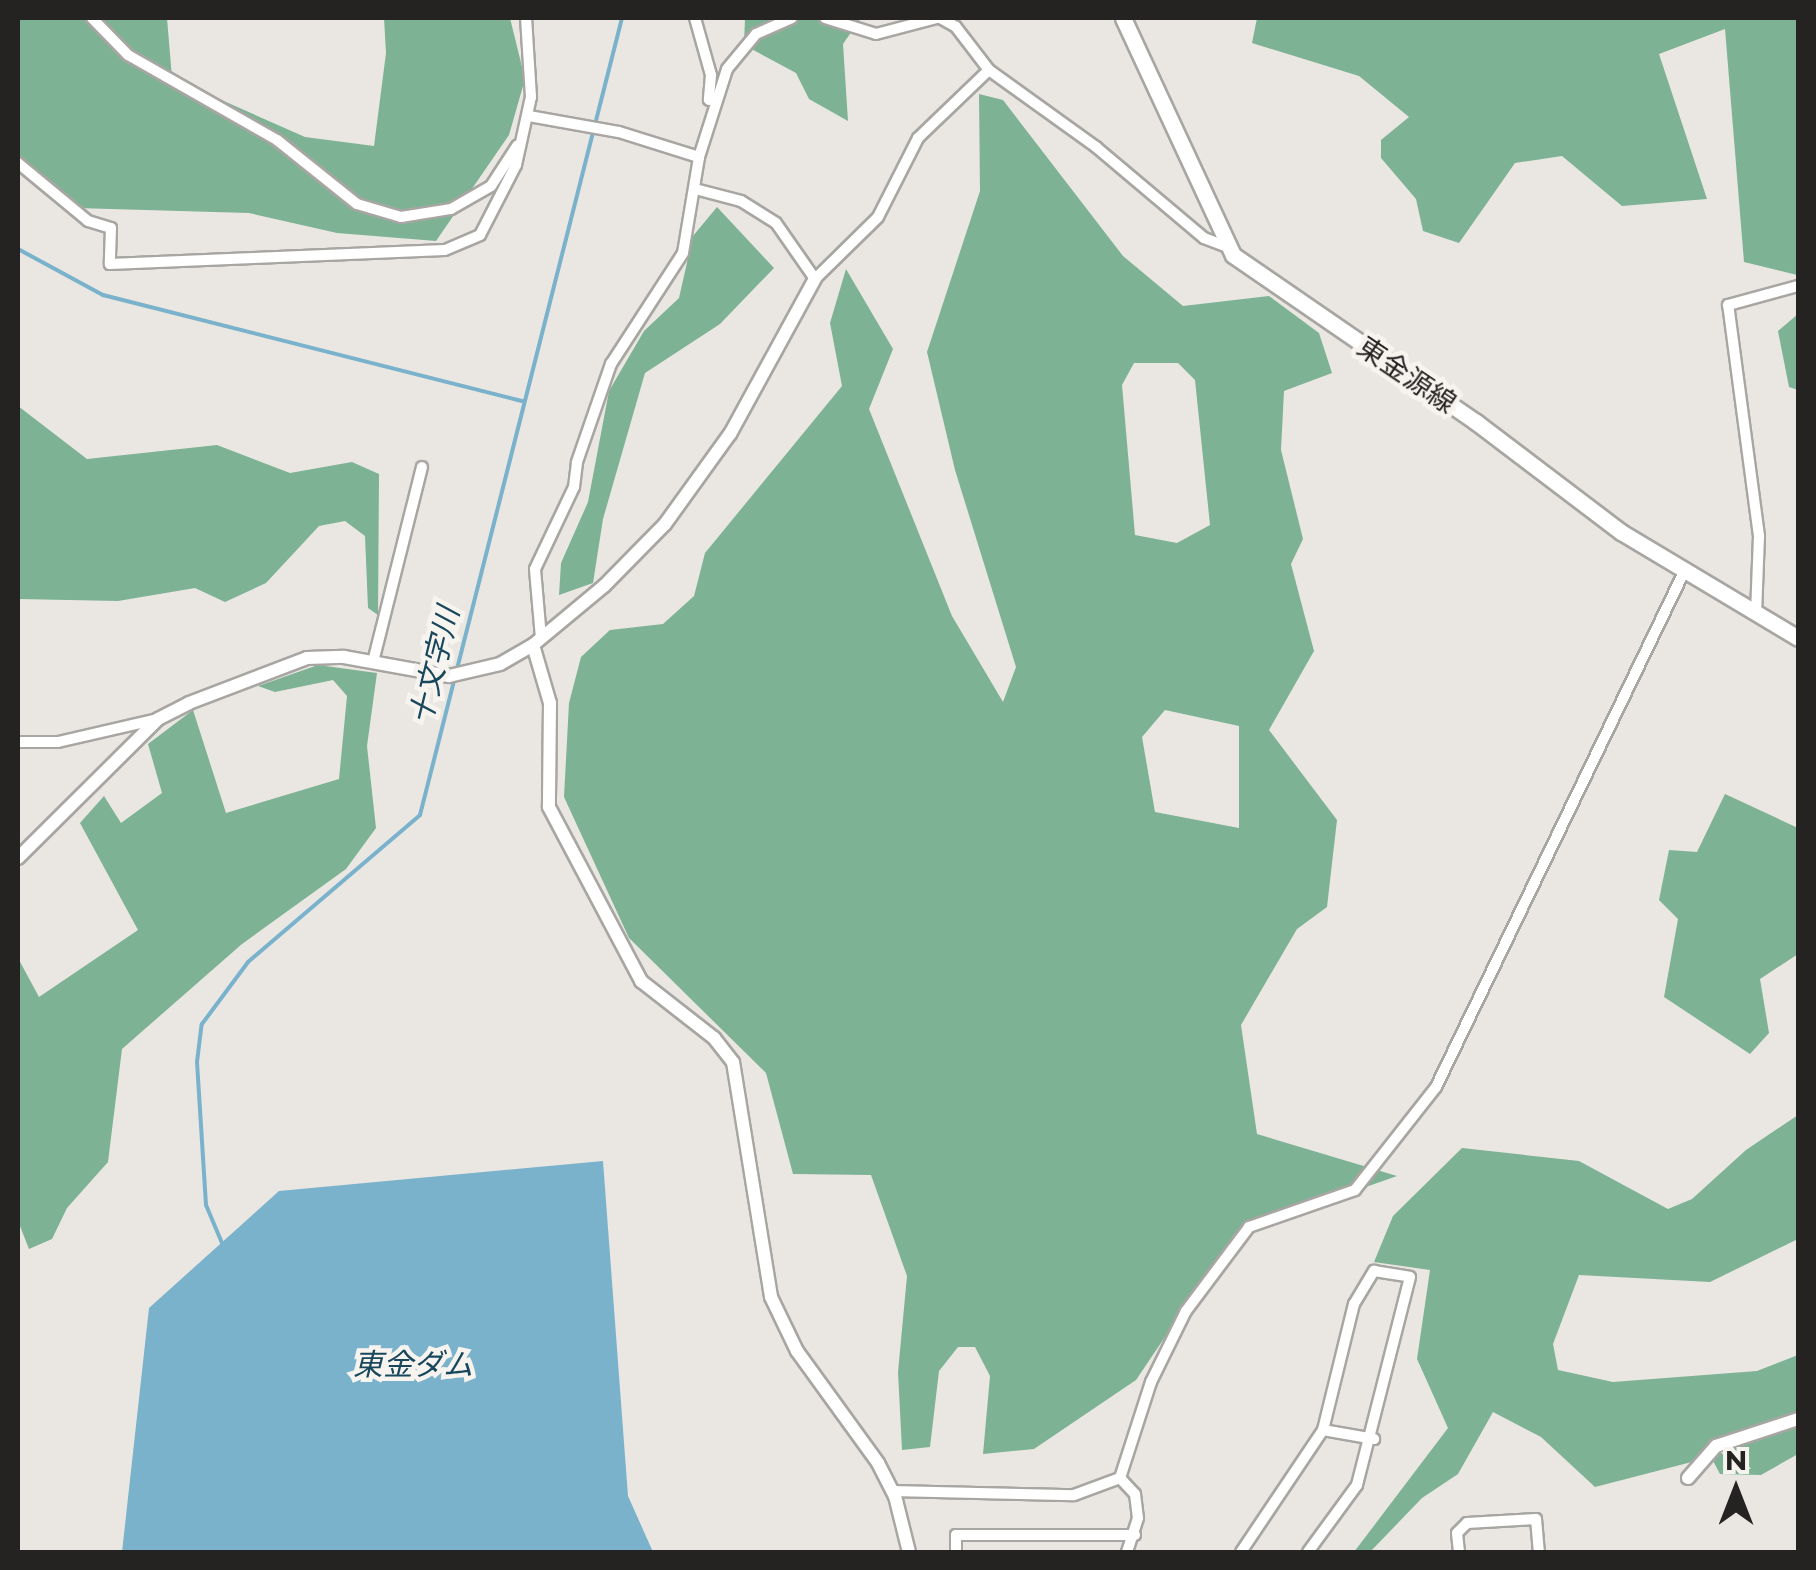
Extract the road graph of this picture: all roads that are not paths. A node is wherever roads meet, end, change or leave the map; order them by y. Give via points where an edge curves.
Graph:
1 (92, 18) edge
2 (526, 18) edge
3 (695, 18) edge
4 (792, 18) edge
5 (825, 18) edge
6 (939, 18) edge
7 (1123, 18) edge
8 (989, 70) junction
9 (708, 112) junction
10 (529, 116) junction
11 (522, 138) junction
12 (699, 157) junction
13 (18, 163) edge
14 (698, 190) junction
15 (1226, 246) junction
16 (814, 279) junction
17 (1798, 286) edge
18 (422, 467) dead end
19 (1684, 572) junction
20 (1756, 615) junction
21 (1798, 638) edge
22 (537, 642) junction
23 (372, 662) junction
24 (158, 719) junction
25 (18, 742) edge
26 (18, 858) edge
27 (1798, 1420) edge
28 (1323, 1430) junction
29 (1374, 1439) junction
30 (1120, 1478) junction
31 (1688, 1478) dead end
32 (892, 1491) junction
33 (1134, 1535) junction
34 (908, 1552) edge
35 (956, 1552) edge
36 (1126, 1552) edge
37 (1241, 1552) edge
38 (1308, 1552) edge
39 (1459, 1552) edge
40 (1539, 1552) edge

1 - 11 street via 128,56 277,140 315,166 336,191 401,217 472,200 491,186
2 - 10 street
3 - 9 street via 711,75
4 - 9 street via 770,24 740,50
5 - 6 street via 876,34
6 - 8 street
7 - 15 main road
8 - 15 street via 1096,146 1204,238
8 - 16 street via 918,138 878,217
9 - 12 street
10 - 11 street
10 - 12 street via 619,132
11 - 13 street via 480,236 428,255 110,264 111,228 75,212
12 - 14 street
14 - 16 street via 742,201 776,223
14 - 22 street via 683,253 610,364 576,462 574,488 542,548 535,570
15 - 19 main road, 東金源線
16 - 22 street via 730,434 665,524
17 - 20 street via 1728,305 1758,536
18 - 23 street
19 - 20 main road, 東金源線
19 - 30 street via 1436,1088 1355,1190 1249,1226 1186,1311 1151,1382
20 - 21 main road, 東金源線
22 - 23 street via 500,664 449,676
22 - 32 street via 550,703 549,807 626,960 733,1062 771,1297 798,1351
23 - 24 street via 307,658
24 - 25 street via 58,742
24 - 26 street
27 - 31 street via 1716,1446
28 - 29 street
28 - 29 street via 1354,1304 1374,1272 1410,1277
28 - 37 street
29 - 38 street via 1357,1485
30 - 32 street via 1074,1495
30 - 33 street via 1135,1494
32 - 34 street
33 - 35 street via 956,1535
33 - 36 street
39 - 40 street via 1457,1533 1467,1523 1536,1519

